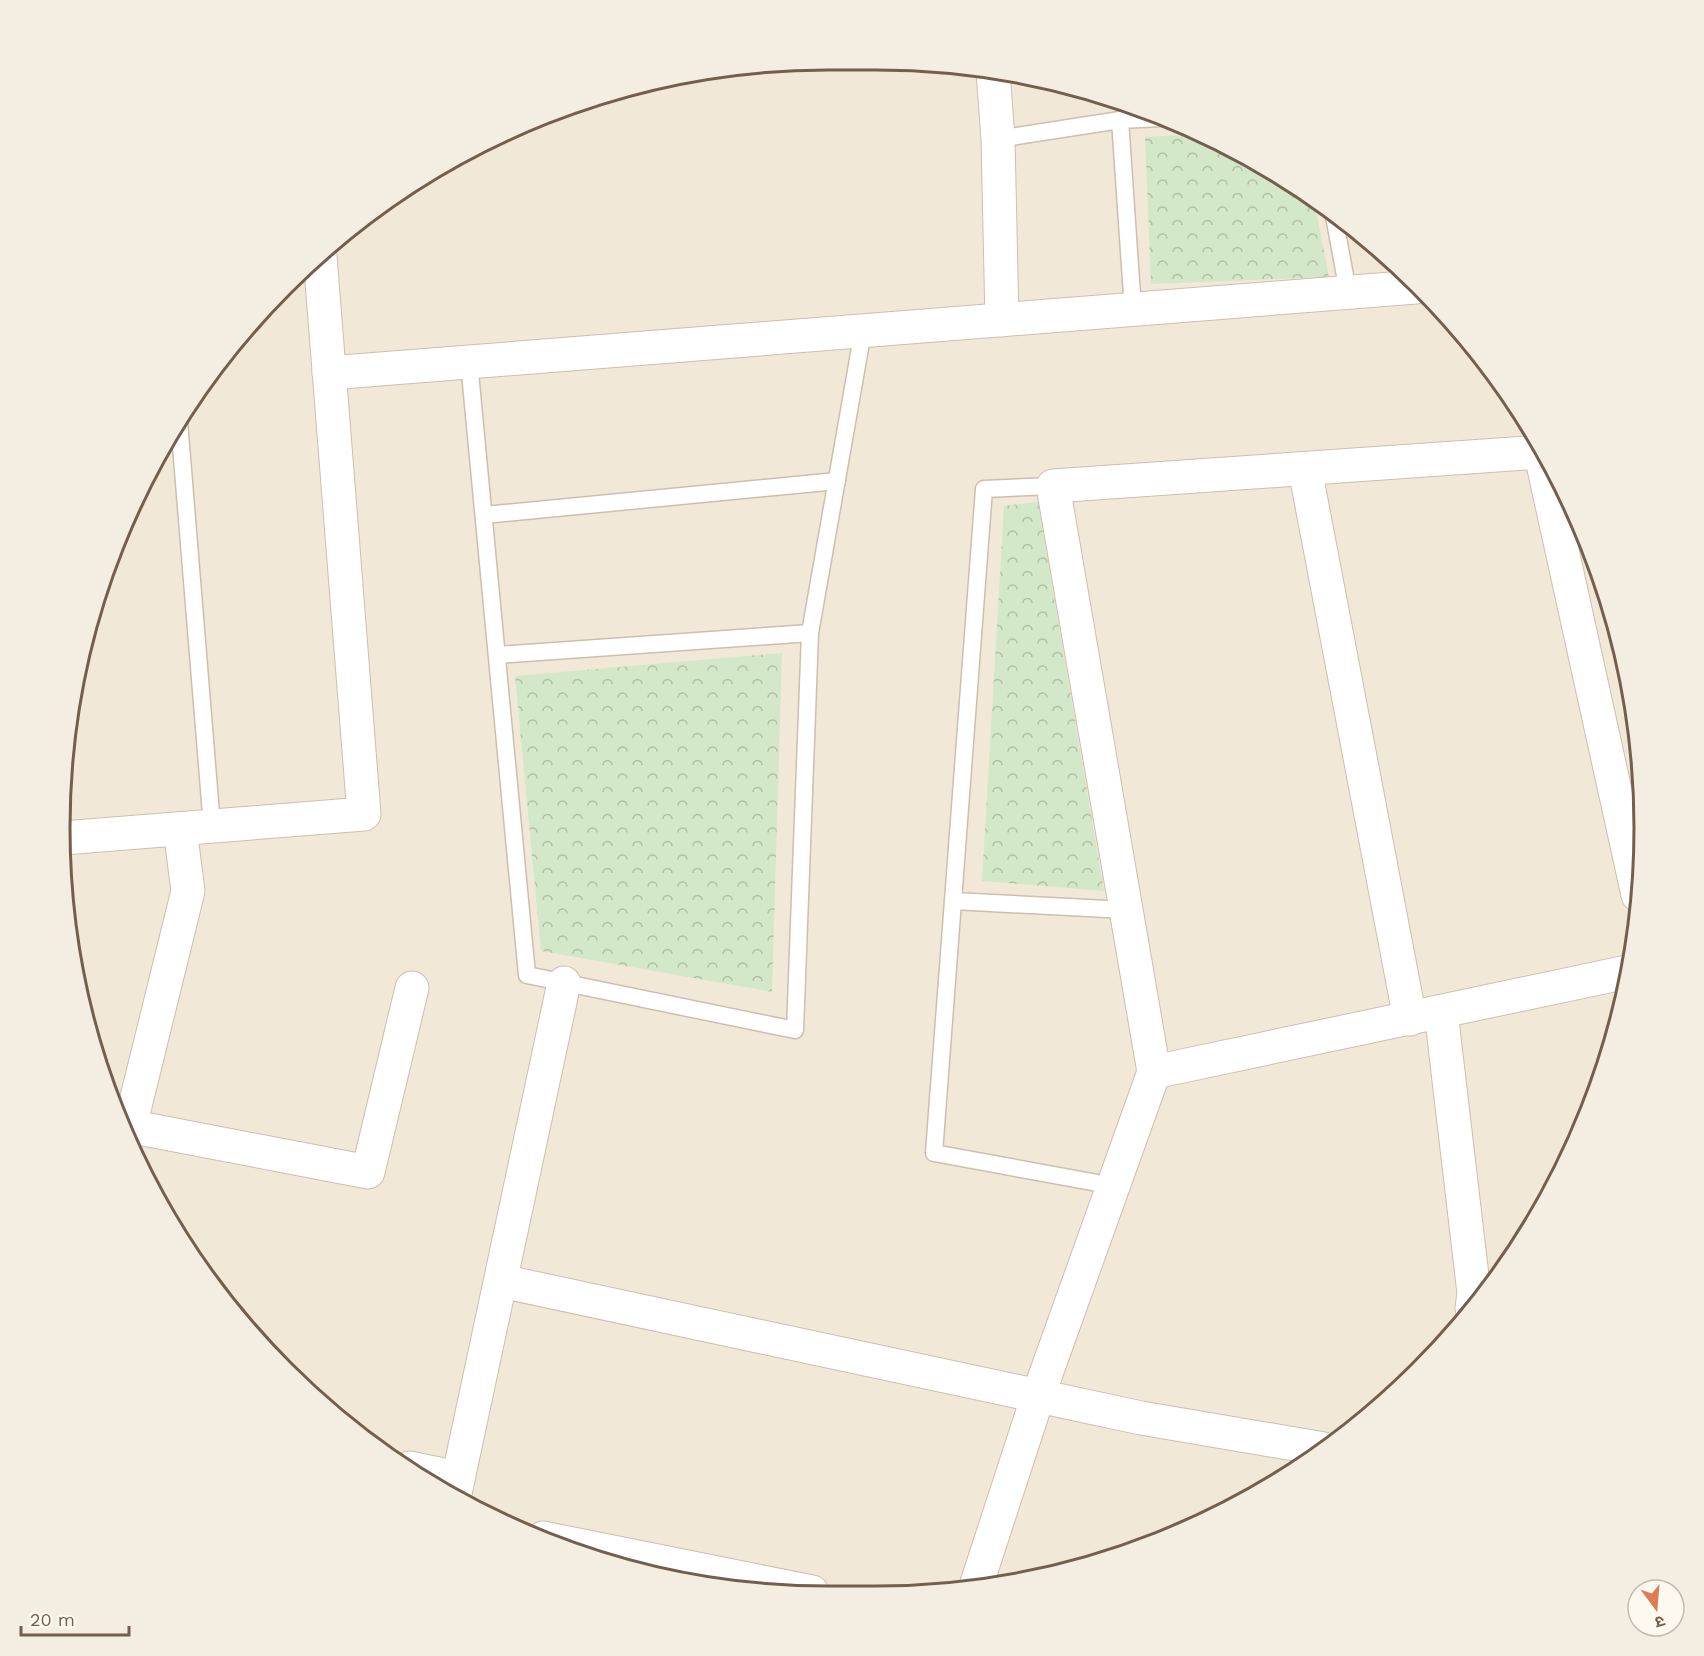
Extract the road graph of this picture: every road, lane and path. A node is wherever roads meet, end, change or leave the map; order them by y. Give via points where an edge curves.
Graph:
1 (994, 80) edge
2 (1141, 119) edge
3 (1120, 120) junction
4 (998, 139) junction
5 (1336, 226) edge
6 (321, 266) edge
7 (1407, 288) edge
8 (1348, 292) junction
9 (1133, 310) junction
10 (1002, 320) junction
11 (863, 331) junction
12 (470, 362) junction
13 (329, 373) junction
14 (180, 436) edge
15 (1532, 450) edge
16 (1305, 469) junction
17 (1544, 472) edge
18 (837, 481) junction
19 (1053, 486) junction
20 (484, 515) junction
21 (810, 633) junction
22 (497, 655) junction
23 (213, 826) junction
24 (180, 829) junction
25 (70, 831) edge
26 (1632, 870) edge
27 (953, 901) junction
28 (1126, 910) junction
29 (1619, 974) edge
30 (564, 983) junction
31 (412, 988) dead end
32 (1425, 1015) junction
33 (1154, 1072) junction
34 (128, 1118) edge
35 (132, 1126) edge
36 (1114, 1186) junction
37 (501, 1281) junction
38 (1474, 1293) edge
39 (1038, 1396) junction
40 (1312, 1447) edge
41 (456, 1488) edge
42 (597, 1549) edge
43 (978, 1578) edge
44 (766, 1583) edge

1 - 4 street
2 - 3 lane
3 - 4 lane
3 - 9 lane
4 - 10 street
5 - 8 lane
6 - 13 street
7 - 8 street
8 - 9 street
9 - 10 street
10 - 11 street
11 - 12 street
11 - 18 lane
12 - 13 street
12 - 20 lane
13 - 23 street via 364,814
14 - 23 lane
15 - 16 street
16 - 19 street
16 - 32 street
17 - 26 street
18 - 20 lane
18 - 21 lane
19 - 27 lane via 984,489
19 - 28 street
20 - 22 lane
21 - 22 lane
21 - 30 lane via 795,1030
22 - 30 lane via 527,975
23 - 24 street
24 - 25 street
24 - 34 street via 189,891
27 - 28 lane
27 - 36 lane via 934,1153
28 - 33 street
29 - 32 street
30 - 37 street
31 - 35 street via 368,1172
32 - 33 street
32 - 38 street
33 - 36 street
36 - 39 street
37 - 39 street
37 - 41 street
39 - 40 street
39 - 43 street
42 - 44 street

